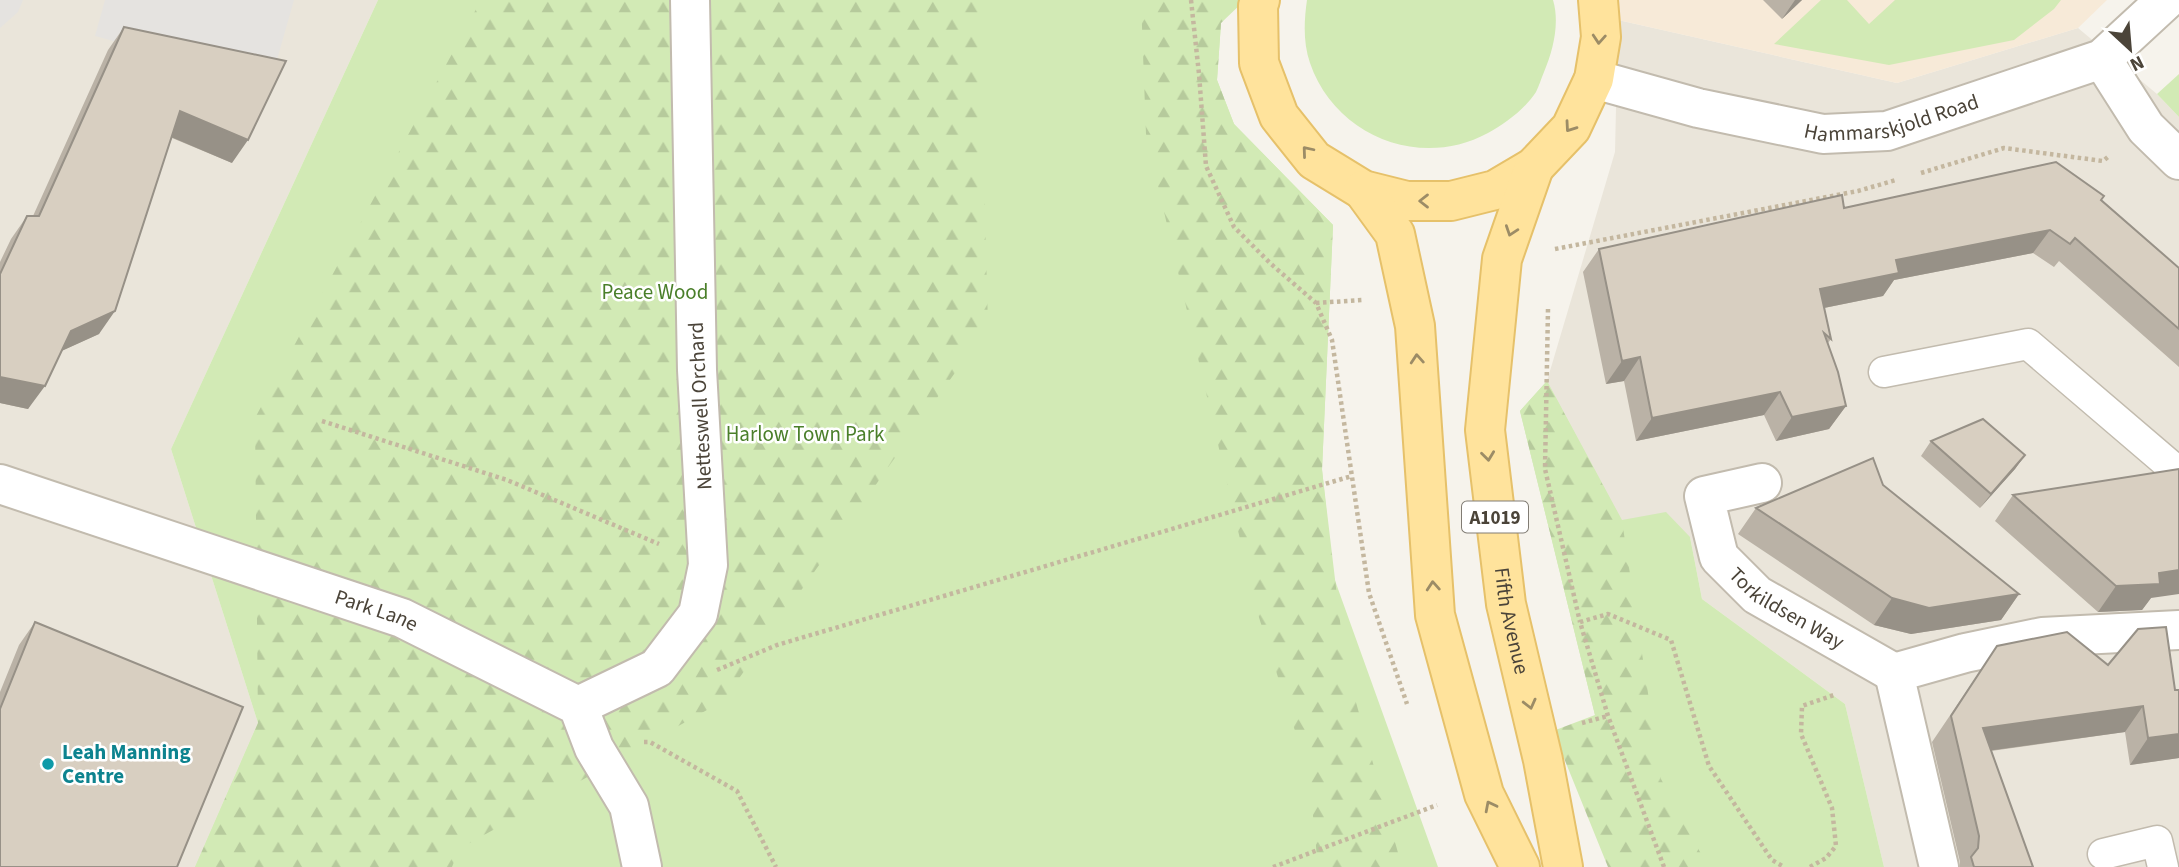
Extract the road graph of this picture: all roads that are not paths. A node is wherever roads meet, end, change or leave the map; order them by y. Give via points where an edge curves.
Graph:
1 (690, 0) edge
2 (1260, 0) edge
3 (1598, 0) edge
4 (2163, 1) edge
5 (2102, 59) junction
6 (1594, 79) junction
7 (2179, 160) edge
8 (1534, 167) junction
9 (1363, 190) junction
10 (1884, 372) dead end
11 (2179, 473) edge
12 (1762, 483) dead end
13 (0, 484) edge
14 (2179, 630) edge
15 (1894, 673) junction
16 (578, 706) junction
17 (2103, 854) dead end
18 (642, 867) edge
19 (1520, 867) edge
20 (1563, 867) edge
21 (1939, 867) edge
22 (2163, 867) edge

1 - 16 street, Netteswell Orchard via 697,370 708,565 698,614 657,668
9 -> 2 main road via 1314,160 1279,116 1259,63
3 -> 6 main road via 1601,37
4 - 5 street, Hammarskjold Road
5 - 6 street, Hammarskjold Road via 1887,131 1823,134 1698,108
5 - 7 street via 2146,128
6 -> 8 main road via 1571,128
8 -> 9 main road via 1494,190 1451,201 1407,201
8 -> 20 main road, Fifth Avenue / A1019 via 1502,259 1485,430 1506,604
19 -> 9 main road via 1484,794 1435,615 1415,326 1395,234
10 - 11 lane via 2028,344
12 - 15 street, Torkildsen Way via 1704,496 1719,557 1757,595
13 - 16 street, Park Lane via 402,618
14 - 15 street via 2042,637
15 - 21 street
16 - 18 street via 594,748 629,806
17 - 22 lane via 2157,841

